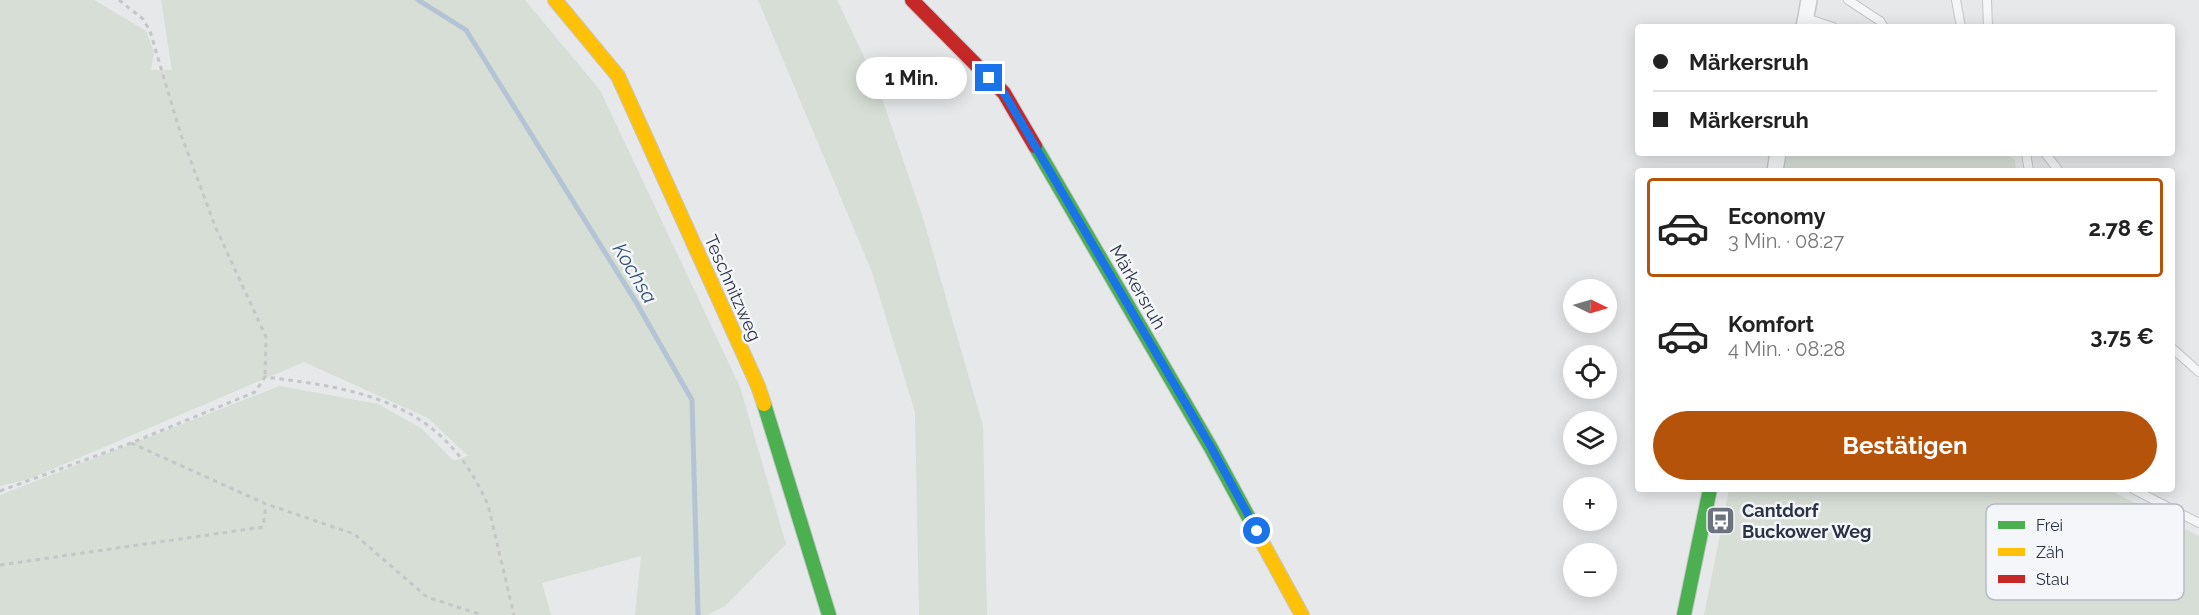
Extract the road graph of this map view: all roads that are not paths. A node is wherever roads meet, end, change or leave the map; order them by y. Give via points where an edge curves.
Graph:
1 (555, 0) edge
2 (912, 0) edge
3 (1809, 0) edge
4 (1848, 0) edge
5 (1956, 0) edge
6 (1987, 0) edge
7 (1805, 23) edge
8 (1882, 24) edge
9 (1960, 24) edge
10 (1988, 24) edge
11 (2047, 156) edge
12 (2057, 168) edge
13 (2175, 351) edge
14 (2199, 372) edge
15 (1709, 492) edge
16 (2139, 492) edge
17 (2162, 504) edge
18 (2184, 515) edge
19 (2199, 523) edge
20 (829, 615) edge
21 (1302, 615) edge
22 (1684, 615) edge

1 - 20 street, Teschnitzweg via 618,76 758,386
2 - 21 street, Märkersruh via 1004,93 1211,447
3 - 7 street
4 - 8 lane
5 - 9 lane
6 - 10 lane
11 - 12 lane
13 - 14 lane
15 - 22 street
16 - 17 lane
18 - 19 lane

